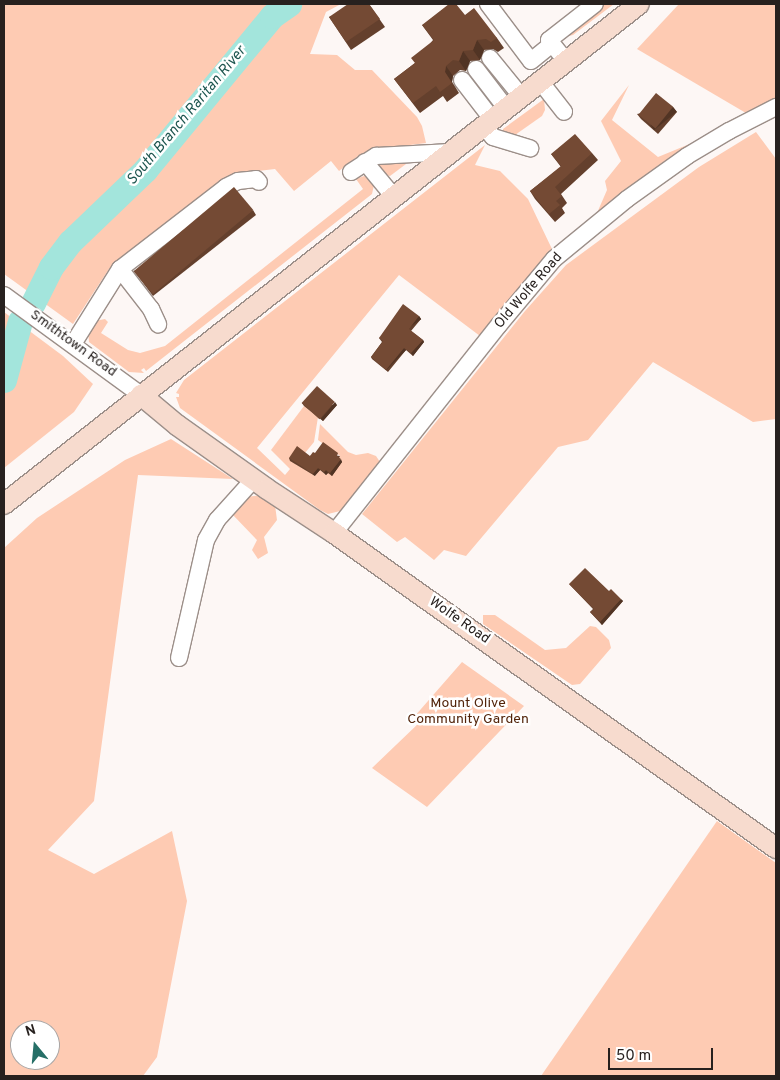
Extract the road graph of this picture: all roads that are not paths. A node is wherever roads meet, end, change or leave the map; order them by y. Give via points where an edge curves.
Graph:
1 (488, 4) edge
2 (595, 4) edge
3 (639, 4) edge
4 (552, 44) junction
5 (494, 56) dead end
6 (566, 61) junction
7 (469, 74) dead end
8 (510, 105) junction
9 (776, 107) edge
10 (564, 112) dead end
11 (530, 148) dead end
12 (451, 152) junction
13 (365, 162) junction
14 (351, 172) dead end
15 (259, 182) dead end
16 (394, 197) junction
17 (120, 269) junction
18 (9, 298) edge
19 (158, 324) dead end
20 (73, 344) junction
21 (141, 395) junction
22 (254, 479) junction
23 (4, 504) edge
24 (334, 533) junction
25 (179, 658) dead end
26 (776, 848) edge

1 - 4 street via 532,61
2 - 4 street via 549,40
3 - 6 main road
4 - 6 street
5 - 8 street
6 - 8 main road
7 - 8 street
8 - 10 street
8 - 11 street via 493,137
8 - 12 main road
9 - 24 street, Old Wolfe Road via 687,156 627,199 554,259
12 - 13 street via 376,156
12 - 16 main road
13 - 14 street
13 - 16 street
15 - 17 street via 256,179 238,181 226,187
16 - 21 main road
17 - 19 street via 151,308
17 - 20 street
18 - 20 street, Smithtown Road
20 - 21 street, Smithtown Road
21 - 22 main road, Wolfe Road via 177,425
21 - 23 main road
22 - 24 main road, Wolfe Road
22 - 25 street via 217,520 209,534
24 - 26 main road, Wolfe Road

